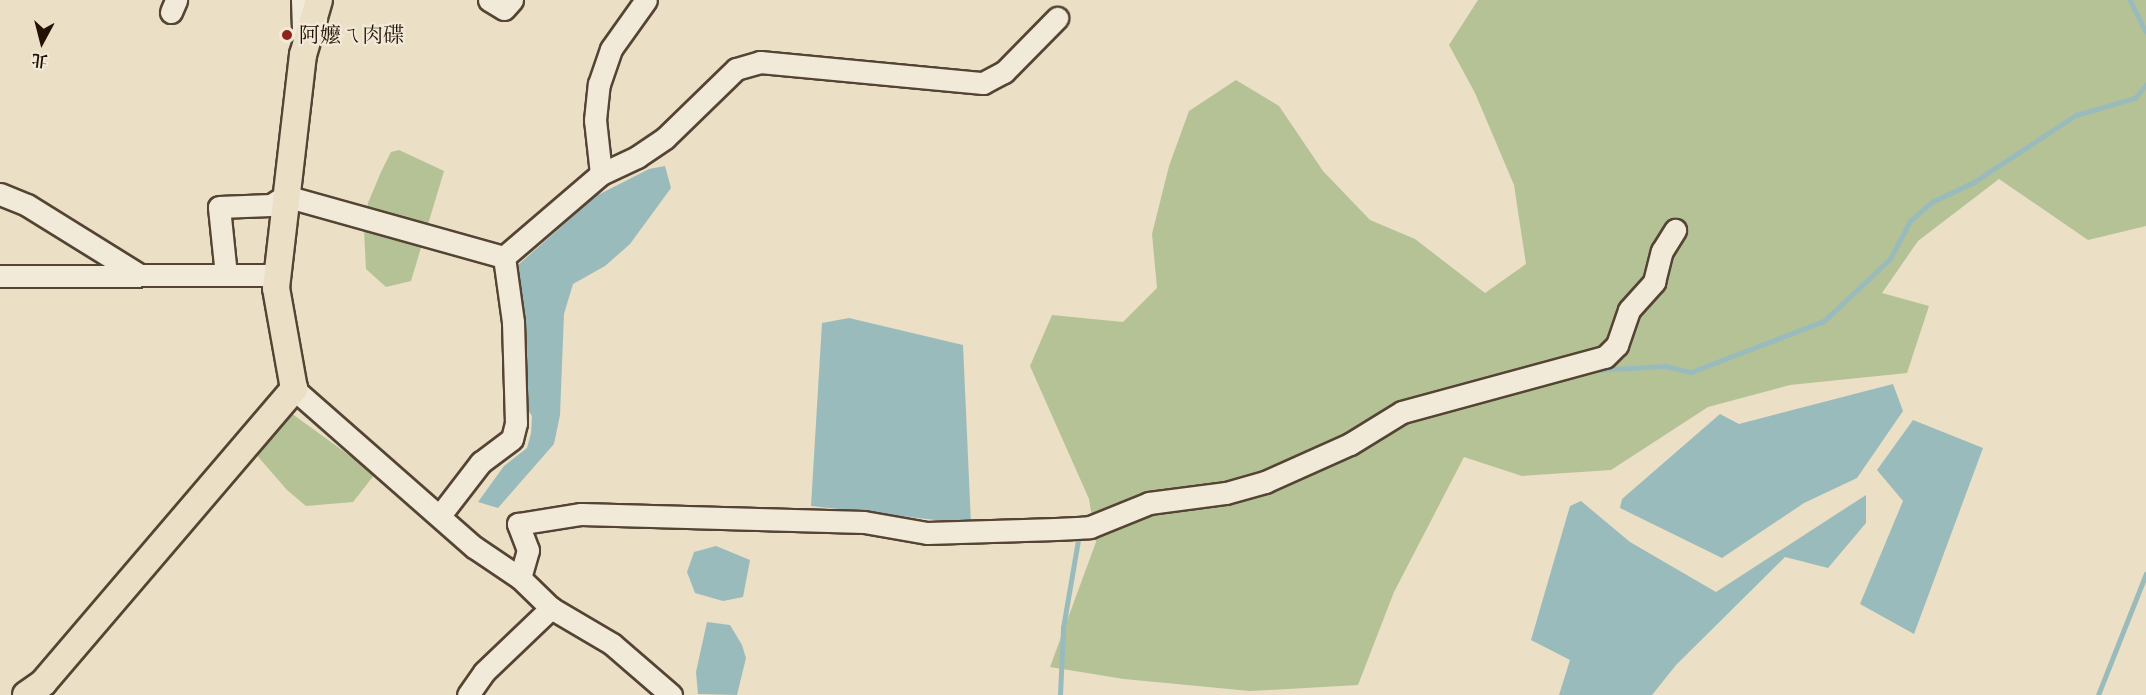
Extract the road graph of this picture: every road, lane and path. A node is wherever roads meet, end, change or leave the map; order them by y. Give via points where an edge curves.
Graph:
1 (302, 0) edge
2 (319, 0) edge
3 (489, 0) edge
4 (512, 0) edge
5 (646, 0) edge
6 (1057, 18) dead end
7 (303, 55) junction
8 (601, 174) junction
9 (0, 194) edge
10 (285, 196) junction
11 (1675, 230) dead end
12 (504, 257) junction
13 (141, 275) junction
14 (226, 275) junction
15 (277, 275) junction
16 (0, 276) edge
17 (294, 389) junction
18 (441, 514) junction
19 (520, 579) junction
20 (551, 608) junction
21 (26, 695) edge
22 (468, 695) edge
23 (671, 695) edge

1 - 7 street
2 - 7 main road
3 - 4 street via 504,9
5 - 8 street via 611,49 599,84 595,120
6 - 8 street via 1004,72 983,83 760,62 736,69 664,138 637,157
7 - 10 main road
8 - 12 street
9 - 13 street via 27,205
10 - 12 street
10 - 14 street via 271,205 219,207
10 - 15 main road
11 - 19 street via 1662,251 1654,282 1629,310 1617,345 1605,357 1402,412 1350,444 1265,482 1226,493 1149,503 1090,527 1056,529 927,533 864,522 581,514 518,524 528,550
12 - 18 street via 513,322 516,423 512,439 481,462
13 - 14 street
13 - 16 street
14 - 15 street
15 - 17 main road
17 - 18 street
17 - 21 main road via 42,683
18 - 19 street via 474,547
19 - 20 street
20 - 22 street via 484,672
20 - 23 street via 612,644

